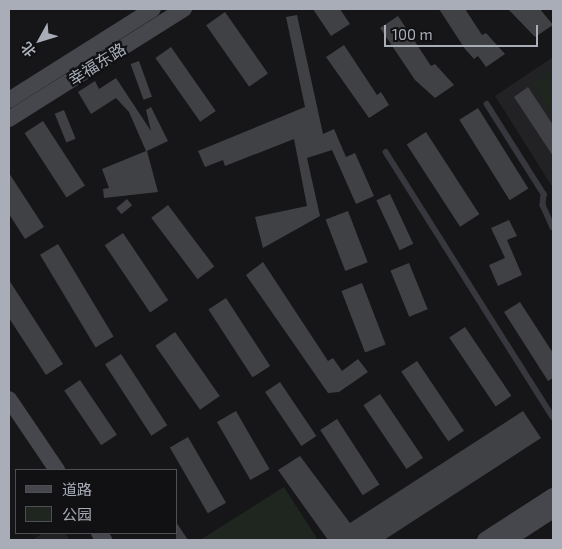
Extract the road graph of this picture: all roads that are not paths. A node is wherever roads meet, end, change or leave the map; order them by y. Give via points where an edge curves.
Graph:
1 (153, 9) edge
2 (184, 9) edge
3 (9, 100) edge
4 (487, 104) dead end
5 (9, 119) edge
6 (386, 152) dead end
7 (553, 227) edge
8 (9, 399) edge
9 (553, 417) edge
10 (56, 469) edge
11 (553, 496) edge
12 (553, 510) edge
13 (485, 540) edge
14 (508, 540) edge

1 - 3 street, 幸福东路
2 - 5 street, 幸福东路
4 - 7 lane via 544,194 543,205
6 - 9 lane
8 - 10 street
11 - 13 street
12 - 14 street

